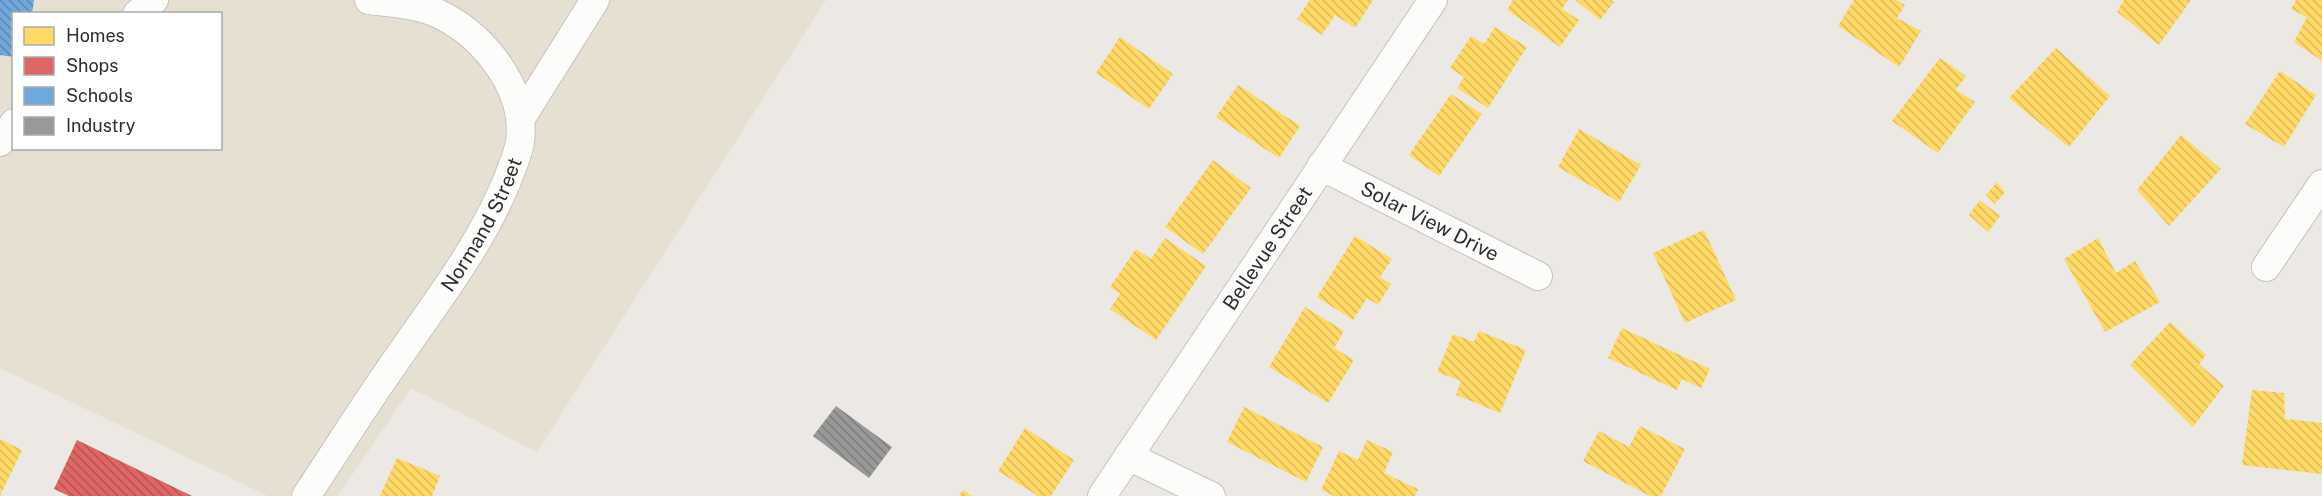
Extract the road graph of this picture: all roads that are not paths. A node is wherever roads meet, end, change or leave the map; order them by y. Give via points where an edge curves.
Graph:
1 (154, 0) edge
2 (369, 0) edge
3 (595, 0) edge
4 (1433, 0) edge
5 (139, 12) edge
6 (521, 118) junction
7 (12, 126) edge
8 (0, 142) edge
9 (1321, 166) junction
10 (2322, 184) edge
11 (2266, 267) dead end
12 (1538, 276) dead end
13 (1128, 456) junction
14 (306, 496) edge
15 (1102, 496) edge
16 (1211, 496) edge

1 - 5 street
2 - 6 street, Normand Street via 439,14 468,31 492,55 512,90
3 - 6 street
4 - 9 street, Bellevue Street
6 - 14 street, Normand Street via 520,144 496,206 445,291
7 - 8 street
9 - 12 street, Solar View Drive
9 - 13 street, Bellevue Street
10 - 11 street
13 - 15 street, Bellevue Street
13 - 16 street

